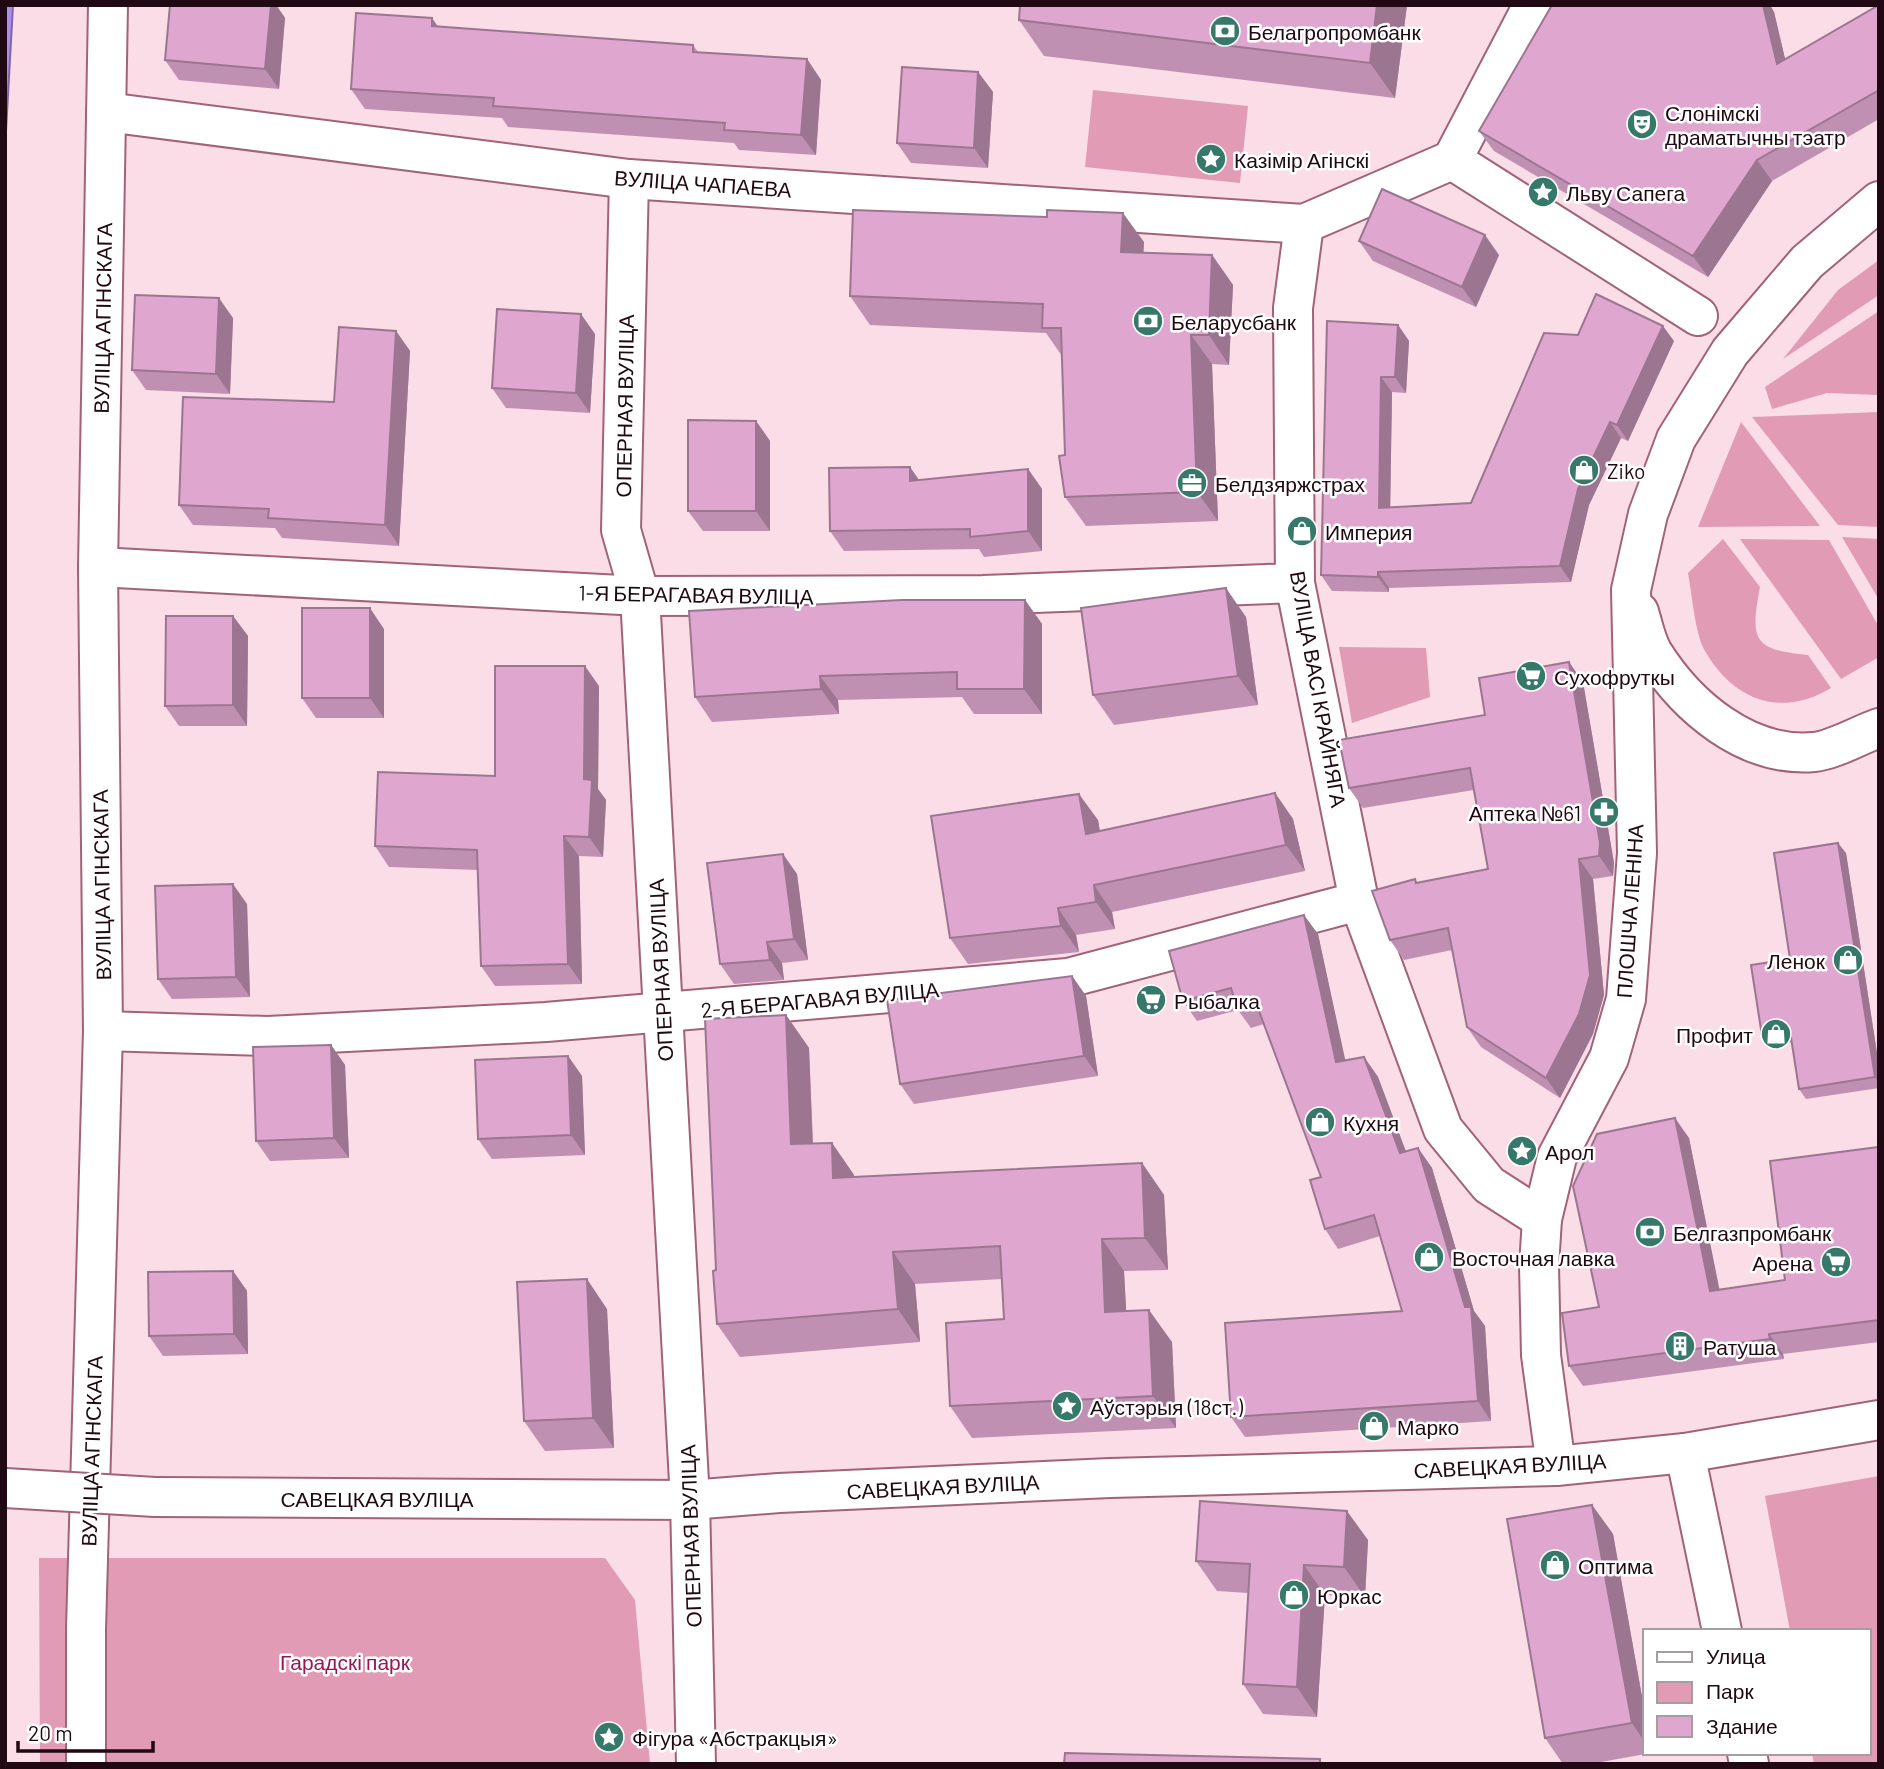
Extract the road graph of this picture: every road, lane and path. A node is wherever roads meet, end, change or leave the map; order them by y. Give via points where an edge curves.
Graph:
1 (108, 5) edge
2 (1533, 5) edge
3 (106, 113) junction
4 (1452, 160) junction
5 (629, 178) junction
6 (1879, 201) edge
7 (1304, 224) junction
8 (1699, 316) dead end
9 (98, 567) junction
10 (1295, 583) junction
11 (1632, 590) junction
12 (640, 596) junction
13 (1879, 728) edge
14 (1359, 901) junction
15 (662, 1012) junction
16 (103, 1031) junction
17 (1542, 1219) junction
18 (1879, 1420) edge
19 (1685, 1453) junction
20 (1556, 1466) junction
21 (5, 1488) edge
22 (690, 1500) junction
23 (1721, 1629) edge
24 (86, 1764) edge
25 (696, 1764) edge

1 - 3 street, ВУЛІЦА АГІНСКАГА
2 - 4 street
3 - 5 street, ВУЛІЦА ЧАПАЕВА
3 - 9 street, ВУЛІЦА АГІНСКАГА
4 - 7 street
4 - 8 street
5 - 7 street, ВУЛІЦА ЧАПАЕВА
5 - 12 street, ОПЕРНАЯ ВУЛІЦА via 621,530
6 - 11 street, ПЛОШЧА ЛЕНІНА via 1807,262 1730,352 1676,439 1648,514
7 - 10 street, ВУЛІЦА ВАСІ КРАЙНЯГА via 1293,308
9 - 12 street, 1-Я БЕРАГАВАЯ ВУЛІЦА
9 - 16 street, ВУЛІЦА АГІНСКАГА
10 - 12 street, 1-Я БЕРАГАВАЯ ВУЛІЦА via 983,595
10 - 14 street, ВУЛІЦА ВАСІ КРАЙНЯГА
11 - 13 street, ПЛОШЧА ЛЕНІНА via 1652,652 1686,693 1729,733 1772,750 1815,752
11 - 17 street, ПЛОШЧА ЛЕНІНА via 1637,853 1626,999 1609,1058 1557,1157
12 - 15 street, ОПЕРНАЯ ВУЛІЦА
14 - 15 street, 2-Я БЕРАГАВАЯ ВУЛІЦА via 1068,978
14 - 17 street, ВУЛІЦА ВАСІ КРАЙНЯГА via 1443,1129 1489,1185
15 - 16 street, 2-Я БЕРАГАВАЯ ВУЛІЦА via 268,1036
15 - 22 street, ОПЕРНАЯ ВУЛІЦА
16 - 24 street, ВУЛІЦА АГІНСКАГА
17 - 20 street, ПЛОШЧА ЛЕНІНА via 1541,1355
18 - 19 street, САВЕЦКАЯ ВУЛІЦА
19 - 20 street, САВЕЦКАЯ ВУЛІЦА
19 - 23 street
20 - 22 street, САВЕЦКАЯ ВУЛІЦА via 1110,1478
21 - 22 street, САВЕЦКАЯ ВУЛІЦА, bridge via 155,1497
22 - 25 street, ОПЕРНАЯ ВУЛІЦА

